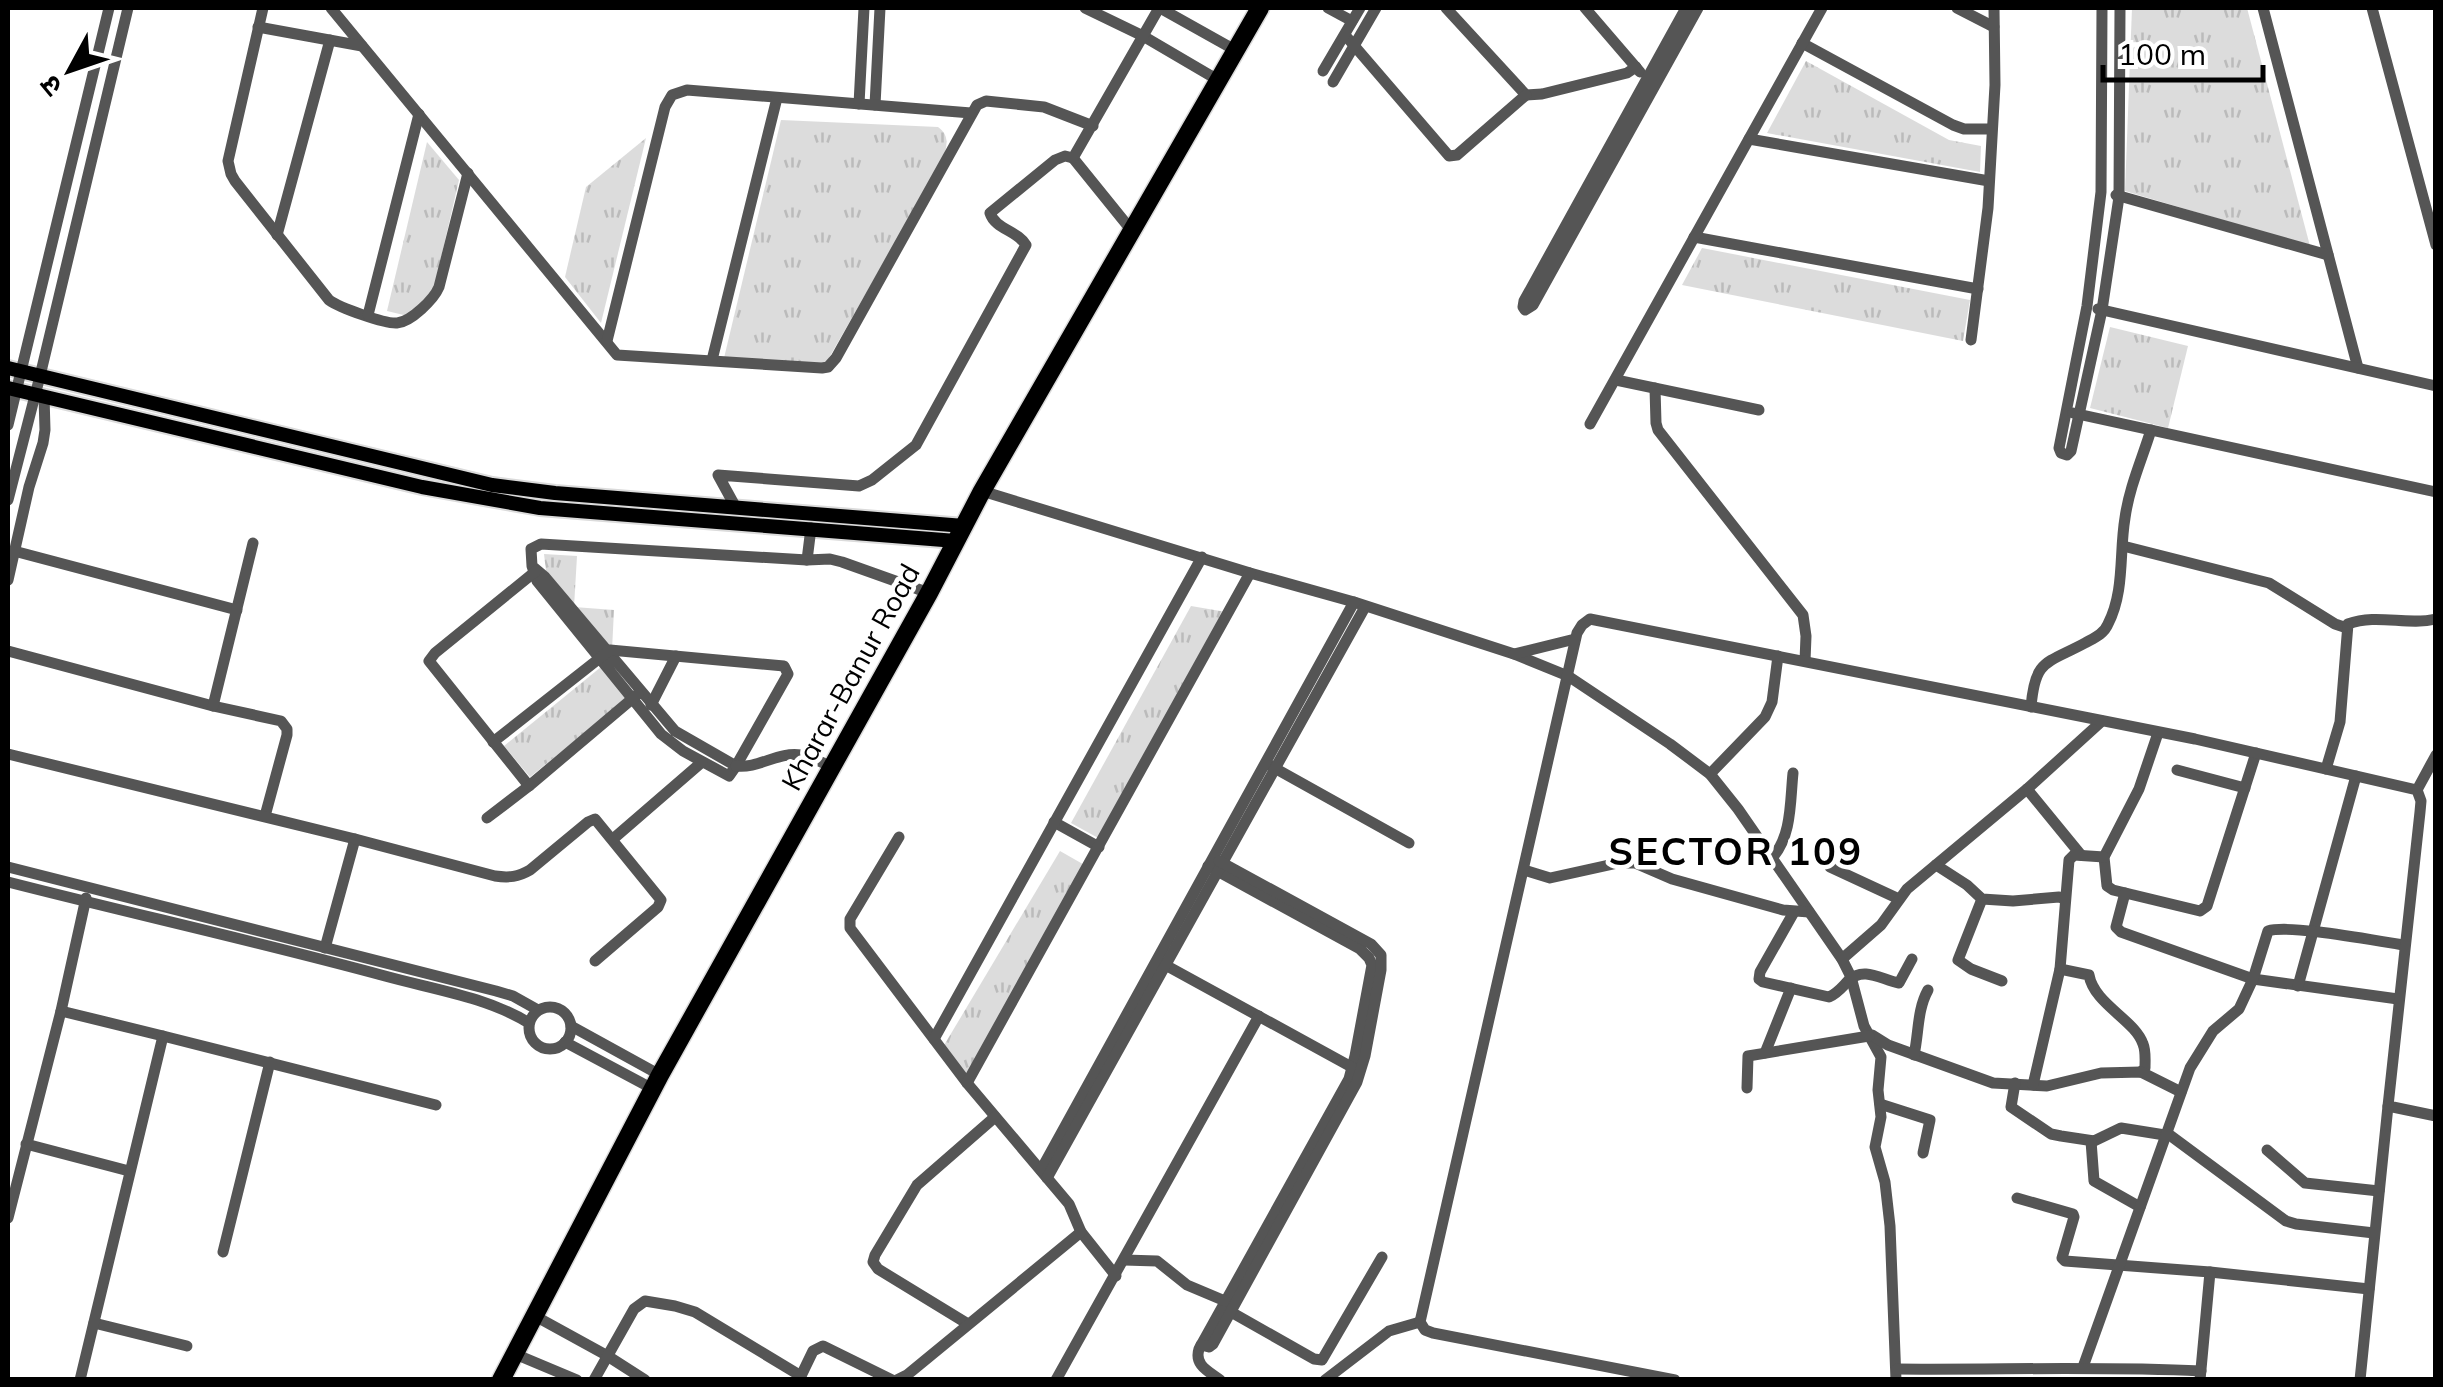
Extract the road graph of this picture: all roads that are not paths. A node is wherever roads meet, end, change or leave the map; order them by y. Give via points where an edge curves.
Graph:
1 (109, 8) edge
2 (262, 8) edge
3 (331, 8) edge
4 (864, 8) edge
5 (880, 8) edge
6 (1085, 8) edge
7 (1160, 8) edge
8 (1260, 8) edge
9 (1328, 8) edge
10 (1360, 8) edge
11 (1376, 8) edge
12 (1446, 8) edge
13 (1585, 8) edge
14 (1686, 8) edge
15 (1698, 8) edge
16 (1822, 8) edge
17 (1958, 8) edge
18 (1994, 8) edge
19 (2102, 8) edge
20 (2120, 8) edge
21 (2263, 8) edge
22 (2372, 8) edge
23 (131, 9) edge
24 (1352, 21) junction
25 (258, 27) junction
26 (1994, 27) junction
27 (1345, 34) junction
28 (1142, 36) junction
29 (330, 40) junction
30 (1802, 43) junction
31 (1356, 45) junction
32 (362, 46) junction
33 (1235, 50) junction
34 (1636, 67) junction
35 (1323, 71) dead end
36 (1646, 79) junction
37 (1218, 80) junction
38 (1333, 82) dead end
39 (1526, 95) junction
40 (778, 98) junction
41 (859, 104) junction
42 (876, 106) junction
43 (972, 112) junction
44 (418, 114) junction
45 (1093, 126) junction
46 (1992, 129) junction
47 (1749, 139) junction
48 (1073, 158) junction
49 (468, 174) junction
50 (1598, 176) junction
51 (1989, 182) junction
52 (2101, 191) junction
53 (2119, 196) junction
54 (1132, 231) junction
55 (277, 235) junction
56 (1694, 238) junction
57 (2436, 244) edge
58 (2328, 255) junction
59 (1978, 289) junction
60 (2087, 306) junction
61 (2102, 310) junction
62 (368, 315) junction
63 (1971, 340) dead end
64 (607, 341) junction
65 (712, 360) junction
66 (2358, 368) junction
67 (14, 370) edge
68 (40, 376) junction
69 (1616, 380) junction
70 (2436, 386) edge
71 (1655, 388) junction
72 (12, 389) edge
73 (39, 395) junction
74 (1759, 410) dead end
75 (2073, 412) junction
76 (1590, 424) dead end
77 (8, 425) edge
78 (2152, 430) junction
79 (982, 490) junction
80 (2436, 492) edge
81 (8, 500) edge
82 (735, 506) junction
83 (811, 528) junction
84 (960, 533) junction
85 (253, 543) dead end
86 (2123, 546) junction
87 (14, 551) junction
88 (1202, 557) junction
89 (808, 560) junction
90 (534, 570) junction
91 (1250, 573) junction
92 (8, 580) edge
93 (929, 593) junction
94 (1359, 604) junction
95 (236, 610) junction
96 (2436, 619) edge
97 (2347, 628) junction
98 (1576, 639) junction
99 (8, 651) edge
100 (602, 654) junction
101 (1514, 654) junction
102 (676, 656) junction
103 (1778, 656) junction
104 (1804, 661) junction
105 (1568, 676) junction
106 (637, 695) junction
107 (212, 706) junction
108 (651, 706) junction
109 (2032, 707) junction
110 (2102, 721) junction
111 (2158, 733) junction
112 (493, 742) junction
113 (2256, 753) junction
114 (8, 754) edge
115 (2436, 754) edge
116 (702, 762) junction
117 (736, 766) junction
118 (1270, 766) junction
119 (832, 767) junction
120 (2177, 770) dead end
121 (2326, 770) junction
122 (1793, 773) dead end
123 (1710, 774) junction
124 (2356, 776) junction
125 (530, 786) junction
126 (2245, 788) junction
127 (2027, 789) junction
128 (2418, 790) junction
129 (265, 816) junction
130 (487, 818) dead end
131 (1054, 822) junction
132 (900, 837) dead end
133 (354, 839) junction
134 (612, 839) junction
135 (1409, 844) dead end
136 (1099, 847) junction
137 (2081, 855) junction
138 (2104, 857) junction
139 (1772, 858) junction
140 (1215, 864) junction
141 (1936, 865) junction
142 (8, 867) edge
143 (1830, 867) dead end
144 (1524, 870) junction
145 (8, 882) edge
146 (2125, 892) junction
147 (86, 895) junction
148 (1982, 899) junction
149 (2065, 899) junction
150 (1899, 900) junction
151 (1794, 912) junction
152 (1809, 912) junction
153 (2313, 932) junction
154 (2404, 945) junction
155 (325, 948) junction
156 (1912, 959) dead end
157 (1842, 960) junction
158 (595, 961) dead end
159 (1161, 962) junction
160 (2060, 970) junction
161 (1851, 978) junction
162 (2254, 979) junction
163 (2002, 980) dead end
164 (2298, 986) junction
165 (1791, 988) junction
166 (1928, 990) dead end
167 (2398, 999) junction
168 (538, 1010) junction
169 (61, 1011) junction
170 (1259, 1016) junction
171 (529, 1024) junction
172 (571, 1026) junction
173 (1868, 1034) junction
174 (163, 1036) junction
175 (934, 1039) junction
176 (566, 1042) junction
177 (1765, 1053) junction
178 (1914, 1055) junction
179 (270, 1062) junction
180 (1356, 1070) junction
181 (2141, 1072) junction
182 (657, 1082) junction
183 (967, 1083) junction
184 (2014, 1083) junction
185 (2033, 1085) junction
186 (1747, 1088) dead end
187 (2182, 1092) junction
188 (1880, 1104) junction
189 (436, 1105) dead end
190 (2388, 1106) junction
191 (2436, 1116) edge
192 (995, 1117) junction
193 (2166, 1134) junction
194 (2091, 1141) junction
195 (26, 1144) junction
196 (2267, 1150) dead end
197 (1923, 1153) dead end
198 (129, 1171) junction
199 (1044, 1174) junction
200 (2379, 1191) junction
201 (2017, 1198) dead end
202 (2140, 1207) junction
203 (8, 1218) edge
204 (1081, 1232) junction
205 (2374, 1233) junction
206 (223, 1252) dead end
207 (1382, 1257) dead end
208 (1124, 1260) junction
209 (2119, 1265) junction
210 (2210, 1272) junction
211 (1116, 1276) junction
212 (2368, 1289) junction
213 (1228, 1306) junction
214 (534, 1316) junction
215 (1420, 1322) junction
216 (94, 1323) junction
217 (968, 1324) junction
218 (187, 1346) dead end
219 (515, 1354) junction
220 (606, 1355) junction
221 (2083, 1367) junction
222 (1896, 1374) edge
223 (2201, 1375) edge
224 (800, 1378) edge
225 (80, 1380) edge
226 (501, 1380) edge
227 (577, 1380) edge
228 (594, 1380) edge
229 (645, 1380) edge
230 (895, 1380) edge
231 (1056, 1380) edge
232 (1220, 1380) edge
233 (1325, 1380) edge
234 (1675, 1380) edge
235 (2360, 1380) edge

1 - 67 street
2 - 25 street
3 - 32 street
4 - 41 street
5 - 42 street
6 - 28 street
7 - 28 street
7 - 33 street
8 - 33 highway, Kharar-Banur Road
9 - 24 street
10 - 24 street
11 - 31 street
12 - 39 street
13 - 34 street
14 - 36 street
15 - 50 street
16 - 30 street
17 - 26 street
18 - 26 street
19 - 52 street
20 - 53 street
21 - 58 street
22 - 57 street
23 - 68 street
24 - 27 street
25 - 29 street
25 - 55 street via 228,161 235,181
26 - 46 street
27 - 31 street
27 - 35 street
28 - 37 street
28 - 45 street
29 - 32 street
29 - 55 street
30 - 46 street via 1953,125
30 - 47 street
31 - 38 street
31 - 39 street via 1449,156
32 - 44 street
33 - 37 highway, Kharar-Banur Road
34 - 36 street
34 - 39 street
36 - 50 street
37 - 54 highway, Kharar-Banur Road
40 - 41 street
40 - 64 street via 686,90 668,100
40 - 65 street
41 - 42 street
42 - 43 street
43 - 45 street via 986,102 1032,105
43 - 65 street via 832,363 822,368
44 - 49 street
44 - 62 street
45 - 48 street
46 - 51 street
47 - 51 street
47 - 56 street
48 - 54 street
48 - 82 street via 1055,160 990,214 1024,239 1025,248 909,452 859,486 718,475
49 - 62 street via 436,294 398,323
49 - 64 street
50 - 50 street via 1533,305 1526,310 1524,301
51 - 59 street
52 - 53 street
52 - 60 street
53 - 58 street
53 - 61 street
54 - 79 highway, Kharar-Banur Road
55 - 62 street via 329,300
56 - 59 street
56 - 69 street
58 - 66 street
59 - 63 street
60 - 61 street
60 - 75 street
61 - 66 street
61 - 75 street
64 - 65 street via 617,355
66 - 70 street
67 - 68 main road
67 - 72 street
68 - 73 street
68 - 82 main road via 492,486
69 - 71 street
69 - 76 street
71 - 74 street
71 - 104 street via 1664,440 1803,615
72 - 73 main road
72 - 77 street
73 - 81 street
73 - 83 main road via 520,505
73 - 87 street via 43,443
75 - 78 street
78 - 80 street
78 - 86 street via 2124,520
79 - 84 highway, Kharar-Banur Road
79 - 88 street
82 - 84 main road
83 - 84 main road
83 - 89 street
84 - 93 highway, Kharar-Banur Road
85 - 95 street
86 - 97 street via 2269,584
86 - 109 street via 2108,626 2040,668
87 - 92 street
87 - 95 street
88 - 91 street
88 - 131 street
89 - 90 street via 541,544 531,550
89 - 93 street via 842,562
90 - 100 street
90 - 112 street via 429,660
91 - 94 street
91 - 136 street
93 - 119 highway, Kharar-Banur Road
94 - 101 street
94 - 118 street
95 - 107 street
96 - 97 street via 2359,620
97 - 121 street via 2340,722
98 - 101 street
98 - 103 street via 1584,622 1596,620
98 - 105 street
99 - 107 street
100 - 102 street
100 - 106 street
100 - 112 street
101 - 105 street
102 - 108 street
102 - 117 street via 787,669
103 - 104 street
103 - 123 street via 1765,717
104 - 109 street
105 - 123 street
105 - 144 street
106 - 108 street
106 - 116 street via 666,740
106 - 125 street
107 - 129 street via 285,725
108 - 117 street via 682,736
109 - 110 street
110 - 111 street
110 - 127 street
111 - 113 street
111 - 138 street
112 - 125 street
113 - 121 street
113 - 126 street
114 - 129 street
115 - 128 street
116 - 117 street via 729,776
116 - 134 street
117 - 119 street via 791,754
118 - 135 street
118 - 140 street
119 - 182 highway, Kharar-Banur Road
120 - 126 street
121 - 124 street
122 - 139 street via 1785,838
123 - 139 street
124 - 128 street
124 - 153 street
125 - 130 street
126 - 146 street via 2205,910
127 - 137 street
127 - 141 street
128 - 154 street
129 - 133 street
131 - 136 street
131 - 175 street
132 - 175 street via 849,924
133 - 134 street via 508,878 530,870 591,820
133 - 155 street
134 - 158 street via 661,900
136 - 183 street
137 - 138 street
137 - 149 street via 2070,858
138 - 146 street via 2108,887
139 - 152 street
140 - 159 street
140 - 180 street via 1381,955
141 - 148 street
141 - 150 street
142 - 147 street
143 - 150 street
144 - 151 street via 1550,878 1635,863
144 - 215 street
145 - 147 street
146 - 162 street via 2119,931
147 - 155 street
147 - 169 street
147 - 171 street via 488,1004
148 - 149 street
148 - 163 street via 1958,960
149 - 160 street
150 - 157 street
151 - 152 street
151 - 165 street via 1759,976
152 - 157 street
153 - 154 street
153 - 162 street via 2270,929
153 - 164 street
154 - 167 street
155 - 168 street via 496,990
156 - 161 street via 1899,984 1866,973
157 - 161 street
159 - 170 street
159 - 199 street
160 - 181 street via 2089,975 2092,989 2140,1037 2146,1055
160 - 185 street
161 - 165 street via 1829,997
161 - 173 street
162 - 164 street
162 - 187 street via 2237,1012 2211,1034
164 - 167 street
165 - 177 street
166 - 178 street
167 - 190 street
168 - 171 street
168 - 172 street via 563,1011
169 - 174 street
169 - 195 street
170 - 180 street
170 - 208 street
171 - 176 street via 542,1048
172 - 176 street
172 - 182 street
173 - 177 street
173 - 178 street
173 - 188 street via 1881,1057
174 - 179 street
174 - 198 street
175 - 183 street
176 - 182 street
177 - 186 street via 1746,1059
178 - 184 street via 1995,1084
179 - 189 street
179 - 206 street
180 - 213 street via 1351,1094
181 - 185 street
181 - 187 street
182 - 214 highway, Kharar-Banur Road
183 - 192 street
184 - 185 street
184 - 194 street via 2012,1109 2051,1134
187 - 193 street
188 - 197 street via 1930,1120
188 - 222 street via 1874,1147 1890,1226
190 - 191 street
190 - 200 street
192 - 199 street
192 - 217 street via 917,1185 872,1262
193 - 194 street via 2121,1128
193 - 202 street
193 - 205 street via 2290,1223
194 - 202 street via 2094,1181
195 - 198 street
195 - 203 street
196 - 200 street via 2306,1183
198 - 216 street
199 - 204 street
200 - 205 street
201 - 209 street via 2074,1215 2063,1260
202 - 209 street
204 - 211 street
204 - 217 street
205 - 212 street
207 - 213 street via 1322,1360
208 - 211 street
208 - 213 street via 1157,1262
209 - 210 street
209 - 221 street
210 - 212 street
210 - 223 street
211 - 231 street
212 - 235 street
213 - 232 street via 1197,1353
214 - 219 highway, Kharar-Banur Road
214 - 220 street
215 - 233 street via 1389,1332
215 - 234 street via 1434,1333
216 - 218 street
216 - 225 street
217 - 230 street
219 - 226 highway, Kharar-Banur Road
219 - 227 street
220 - 224 street via 634,1309 652,1302 694,1312
220 - 228 street
220 - 229 street
221 - 222 street
221 - 223 street
224 - 230 street via 813,1351 823,1346

